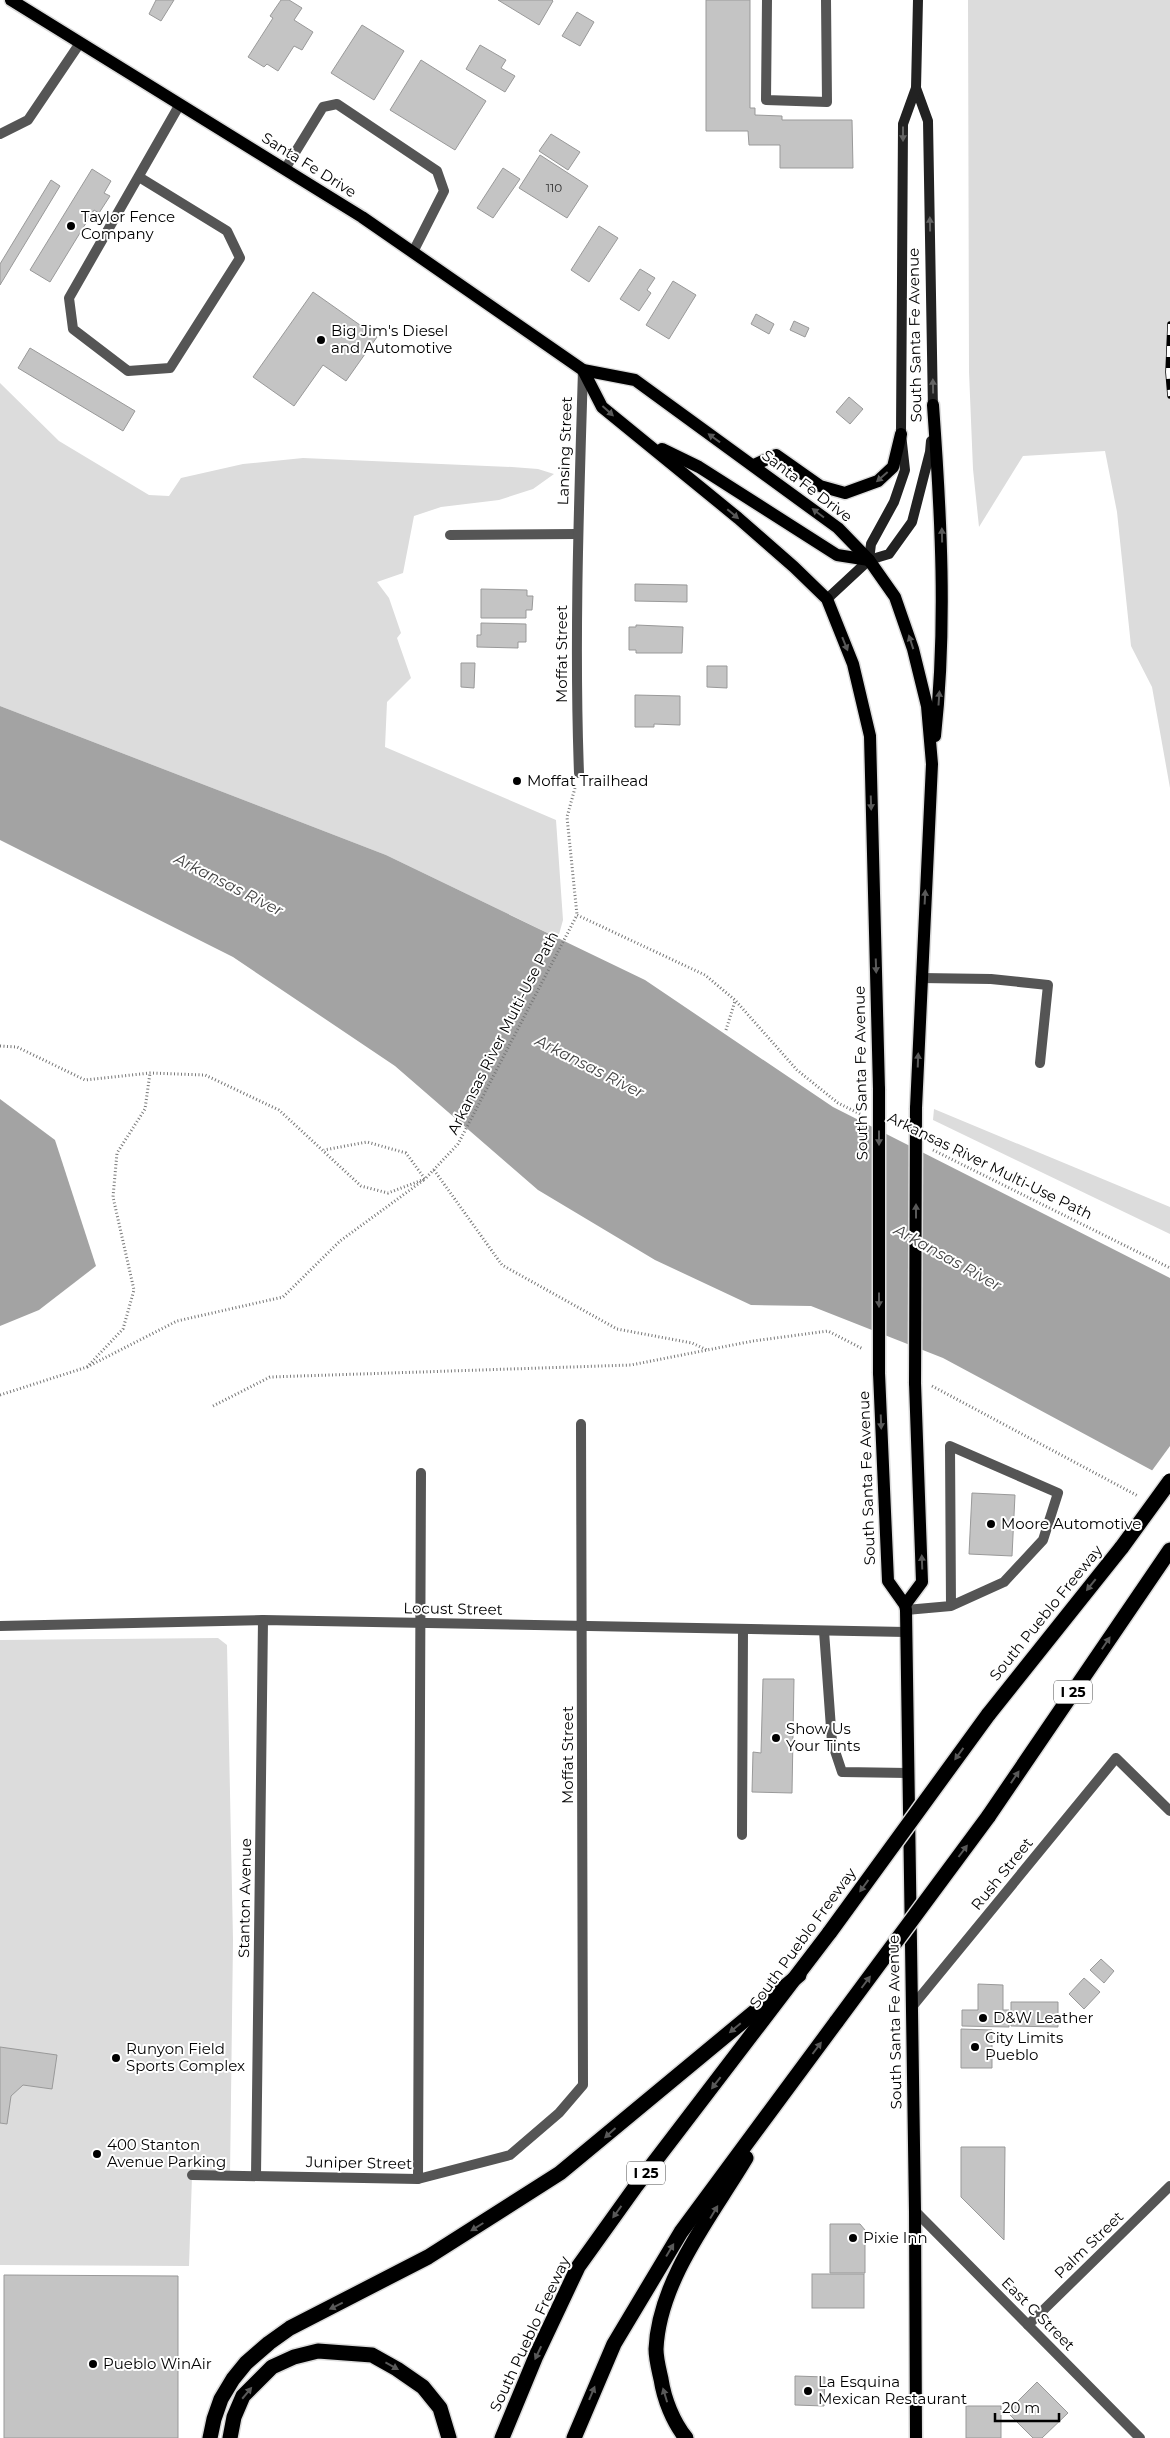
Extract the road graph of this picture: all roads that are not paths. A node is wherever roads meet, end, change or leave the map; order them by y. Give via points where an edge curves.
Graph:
1 (11, 0) edge
2 (766, 0) edge
3 (826, 0) edge
4 (918, 0) edge
5 (80, 42) junction
6 (916, 88) junction
7 (180, 104) junction
8 (0, 134) edge
9 (285, 169) junction
10 (139, 177) junction
11 (413, 252) junction
12 (583, 370) junction
13 (933, 406) junction
14 (901, 434) junction
15 (642, 439) junction
16 (754, 466) junction
17 (450, 534) dead end
18 (577, 534) junction
19 (869, 560) junction
20 (827, 599) junction
21 (932, 764) junction
22 (579, 773) road end
23 (921, 978) junction
24 (1040, 1064) dead end
25 (582, 1424) dead end
26 (421, 1473) dead end
27 (1170, 1481) edge
28 (1170, 1550) edge
29 (951, 1606) junction
30 (905, 1607) junction
31 (263, 1620) junction
32 (419, 1624) junction
33 (0, 1626) edge
34 (583, 1626) junction
35 (743, 1629) junction
36 (824, 1630) junction
37 (906, 1632) junction
38 (908, 1773) junction
39 (1170, 1811) edge
40 (742, 1835) dead end
41 (799, 1975) junction
42 (911, 2008) junction
43 (799, 2072) junction
44 (583, 2085) joint
45 (192, 2175) dead end
46 (256, 2176) junction
47 (418, 2179) junction
48 (1170, 2186) edge
49 (915, 2211) junction
50 (1028, 2325) junction
51 (210, 2438) edge
52 (230, 2438) edge
53 (449, 2438) edge
54 (502, 2438) edge
55 (574, 2438) edge
56 (686, 2438) edge
57 (916, 2438) edge
58 (1140, 2438) edge

1 - 5 main road, Santa Fe Drive
2 - 3 street via 766,100 827,102
4 - 6 street, South Santa Fe Avenue
5 - 7 main road, Santa Fe Drive
5 - 8 street via 28,120
13 -> 6 street, South Santa Fe Avenue via 928,121
6 -> 14 street, South Santa Fe Avenue via 903,124
7 - 9 main road, Santa Fe Drive
7 - 10 street
9 - 11 main road, Santa Fe Drive
9 - 11 street via 323,108 337,104 437,171 444,191
10 - 10 street via 69,298 73,329 128,371 170,368 240,258 227,231
11 - 12 main road, Santa Fe Drive
12 -> 15 main road, Santa Fe Drive via 602,407
16 -> 12 main road, Santa Fe Drive via 635,380
12 - 18 street, Lansing Street
13 - 19 street, South Santa Fe Avenue via 930,452 912,522 889,554
21 -> 13 main road via 941,650 942,551
14 -> 16 main road via 893,467 878,481 851,492 820,486 776,455
14 - 19 street, South Santa Fe Avenue via 906,470 894,502 871,544
15 - 19 main road via 699,467 837,555
15 -> 20 main road, Santa Fe Drive via 794,566
19 -> 16 main road, Santa Fe Drive via 838,528
17 - 18 street
18 - 22 street, Moffat Street
19 - 20 street, South Santa Fe Avenue
21 -> 19 main road, Santa Fe Drive via 927,706 913,649 895,597
20 -> 30 main road, South Santa Fe Avenue, bridge via 853,664 870,736 879,1089 879,1373 888,1581
23 -> 21 main road
23 - 24 street via 1048,985
30 -> 23 main road, bridge via 922,1582 916,1108
25 - 34 street, Moffat Street
26 - 32 street
27 -> 41 highway, South Pueblo Freeway / I 25, bridge via 1122,1547 988,1715
43 -> 28 highway, I 25, bridge via 988,1817
29 - 29 street via 1004,1582 1043,1540 1058,1493 950,1446
29 - 30 street
30 - 37 main road, South Santa Fe Avenue
31 - 32 street, Locust Street
31 - 33 street, Locust Street
31 - 46 street, Stanton Avenue
32 - 34 street, Locust Street
32 - 47 street
34 - 35 street, Locust Street
34 - 44 street, Moffat Street
35 - 36 street, Locust Street
35 - 40 street
36 - 37 street, Locust Street
36 - 38 street via 832,1742 842,1772
37 - 38 main road, South Santa Fe Avenue
38 - 42 main road, South Santa Fe Avenue
39 - 42 street, Rush Street via 1116,1758
41 -> 51 highway via 560,2173 428,2257 290,2328 268,2343 233,2379 216,2412
41 -> 54 highway, South Pueblo Freeway / I 25 via 636,2186 578,2267
42 - 49 main road, South Santa Fe Avenue
55 -> 43 highway, I 25 via 614,2344 676,2240
56 -> 43 highway via 663,2395 656,2350 664,2307 680,2265
44 - 47 street, Juniper Street via 559,2113 510,2155
45 - 46 street, Juniper Street
46 - 47 street, Juniper Street
48 - 50 street, Palm Street
49 - 50 street, East C Street
49 - 57 main road, South Santa Fe Avenue
50 - 58 street, East C Street
52 -> 53 highway via 243,2396 272,2367 318,2351 372,2355 397,2369 423,2387 440,2408

